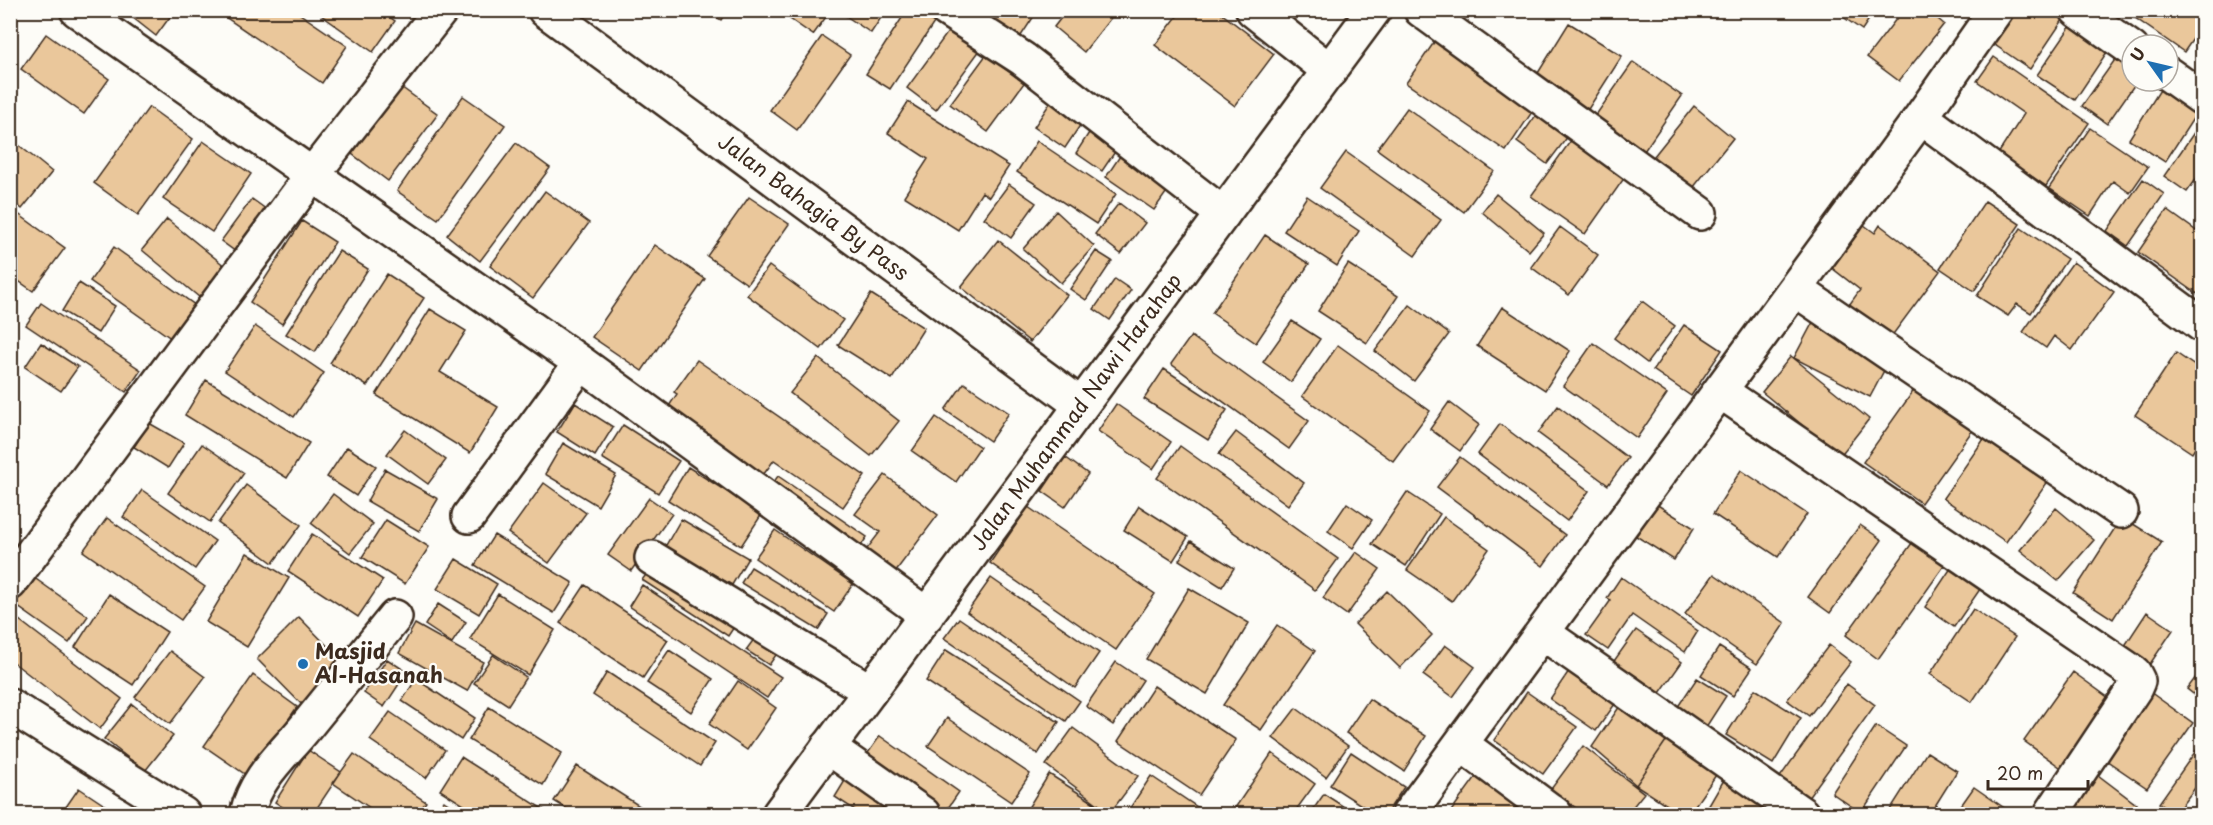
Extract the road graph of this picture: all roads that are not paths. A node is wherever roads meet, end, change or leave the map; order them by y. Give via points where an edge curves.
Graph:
1 (77, 10) edge
2 (441, 10) edge
3 (545, 10) edge
4 (947, 10) edge
5 (1253, 10) edge
6 (1374, 10) edge
7 (1421, 10) edge
8 (2077, 10) edge
9 (1985, 14) edge
10 (2120, 40) edge
11 (1329, 71) junction
12 (2180, 82) edge
13 (2202, 98) edge
14 (1922, 117) junction
15 (313, 174) junction
16 (1700, 213) dead end
17 (1223, 214) junction
18 (1795, 289) junction
19 (2202, 326) edge
20 (581, 363) junction
21 (1720, 391) junction
22 (1081, 405) junction
23 (2121, 511) dead end
24 (469, 516) dead end
25 (652, 558) dead end
26 (10, 583) edge
27 (927, 615) junction
28 (395, 617) dead end
29 (1543, 633) junction
30 (870, 691) junction
31 (10, 706) edge
32 (1461, 744) junction
33 (828, 747) junction
34 (257, 809) edge
35 (183, 814) edge
36 (779, 814) edge
37 (922, 814) edge
38 (1409, 814) edge
39 (1555, 814) edge
40 (1802, 814) edge
41 (2050, 814) edge

1 - 15 street
2 - 15 street
3 - 22 street, Jalan Bahagia By Pass
4 - 17 street via 1023,59
5 - 11 street
6 - 11 street, Jalan Muhammad Nawi Harahap
7 - 16 street
8 - 10 street
9 - 14 street
11 - 17 street, Jalan Muhammad Nawi Harahap
12 - 13 street
14 - 18 street
14 - 19 street
15 - 20 street
15 - 26 street
17 - 22 street, Jalan Muhammad Nawi Harahap
18 - 21 street
18 - 23 street
20 - 24 street
20 - 27 street
21 - 29 street
21 - 41 street via 2134,673 2138,681 2135,688
22 - 27 street, Jalan Muhammad Nawi Harahap
25 - 30 street
27 - 30 street, Jalan Muhammad Nawi Harahap
28 - 34 street via 270,765
29 - 32 street
29 - 40 street
30 - 33 street, Jalan Muhammad Nawi Harahap
31 - 35 street
32 - 38 street
32 - 39 street
33 - 36 street, Jalan Muhammad Nawi Harahap
33 - 37 street

